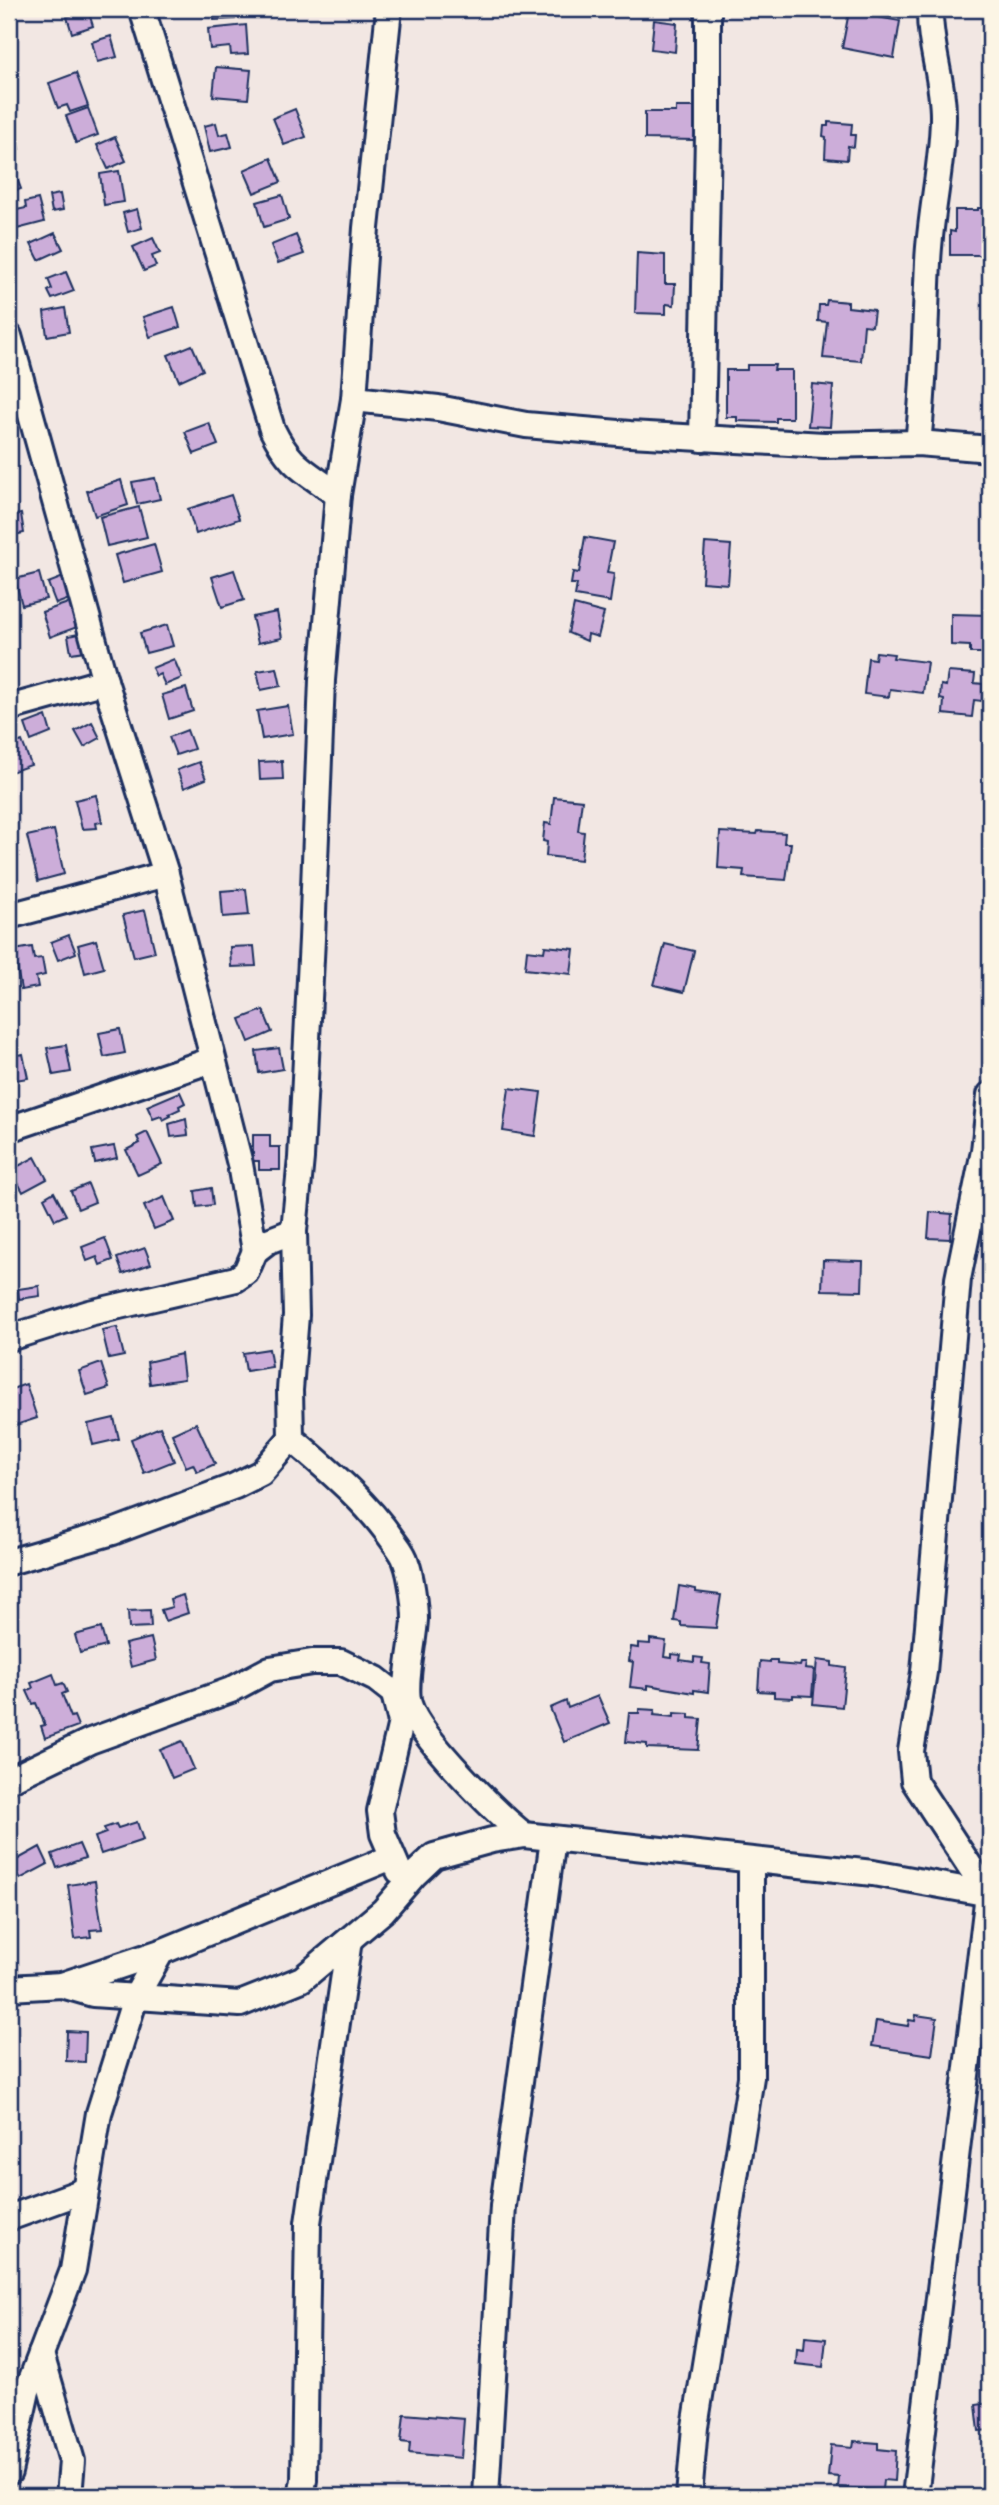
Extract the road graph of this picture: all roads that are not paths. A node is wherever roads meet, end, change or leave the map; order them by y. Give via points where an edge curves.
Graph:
1 (142, 9) edge
2 (389, 9) edge
3 (708, 9) edge
4 (930, 9) edge
5 (9, 336) edge
6 (354, 399) junction
7 (702, 439) junction
8 (918, 443) junction
9 (990, 449) edge
10 (338, 495) junction
11 (105, 681) junction
12 (9, 708) edge
13 (166, 874) junction
14 (9, 916) edge
15 (212, 1060) junction
16 (990, 1095) edge
17 (9, 1129) edge
18 (294, 1231) junction
19 (255, 1251) junction
20 (9, 1339) edge
21 (291, 1438) junction
22 (9, 1562) edge
23 (401, 1698) junction
24 (9, 1780) edge
25 (524, 1835) junction
26 (553, 1839) junction
27 (392, 1857) junction
28 (751, 1860) junction
29 (406, 1884) junction
30 (989, 1894) edge
31 (349, 1941) junction
32 (161, 1952) junction
33 (62, 1985) junction
34 (9, 1988) edge
35 (135, 1998) junction
36 (86, 2190) junction
37 (9, 2218) edge
38 (41, 2354) junction
39 (9, 2472) edge
40 (69, 2496) edge
41 (301, 2496) edge
42 (486, 2496) edge
43 (689, 2496) edge
44 (915, 2496) edge

1 - 10 street via 272,429 282,451 298,468
2 - 6 street
3 - 7 street
4 - 8 street via 943,118 928,261 925,390
5 - 11 street
6 - 7 street via 439,408 526,425
6 - 10 street
7 - 8 street via 824,445
8 - 9 street
10 - 18 street via 322,680
11 - 12 street
11 - 13 street
13 - 14 street
13 - 15 street
15 - 17 street
15 - 19 street via 240,1164
16 - 30 street via 984,1151 958,1279 924,1672 911,1751 914,1781
18 - 19 street
18 - 21 street
19 - 20 street via 247,1272 236,1279 89,1313
21 - 22 street via 261,1473 235,1486 113,1531
21 - 23 street via 381,1523 406,1560 415,1617
23 - 24 street via 341,1662 270,1669 231,1690 90,1741
23 - 25 street via 476,1790
23 - 27 street via 401,1722 380,1811
25 - 26 street
25 - 29 street via 435,1856
26 - 28 street
26 - 42 street via 503,2206
27 - 29 street
27 - 32 street
28 - 30 street via 873,1873
28 - 43 street via 751,2077 695,2427
29 - 31 street
30 - 44 street
31 - 35 street via 302,1979 240,2004
31 - 41 street via 308,2223
32 - 33 street
32 - 35 street
33 - 34 street
33 - 35 street
35 - 36 street via 99,2113
36 - 37 street
36 - 38 street via 73,2270
38 - 39 street via 27,2391
38 - 40 street via 72,2461

